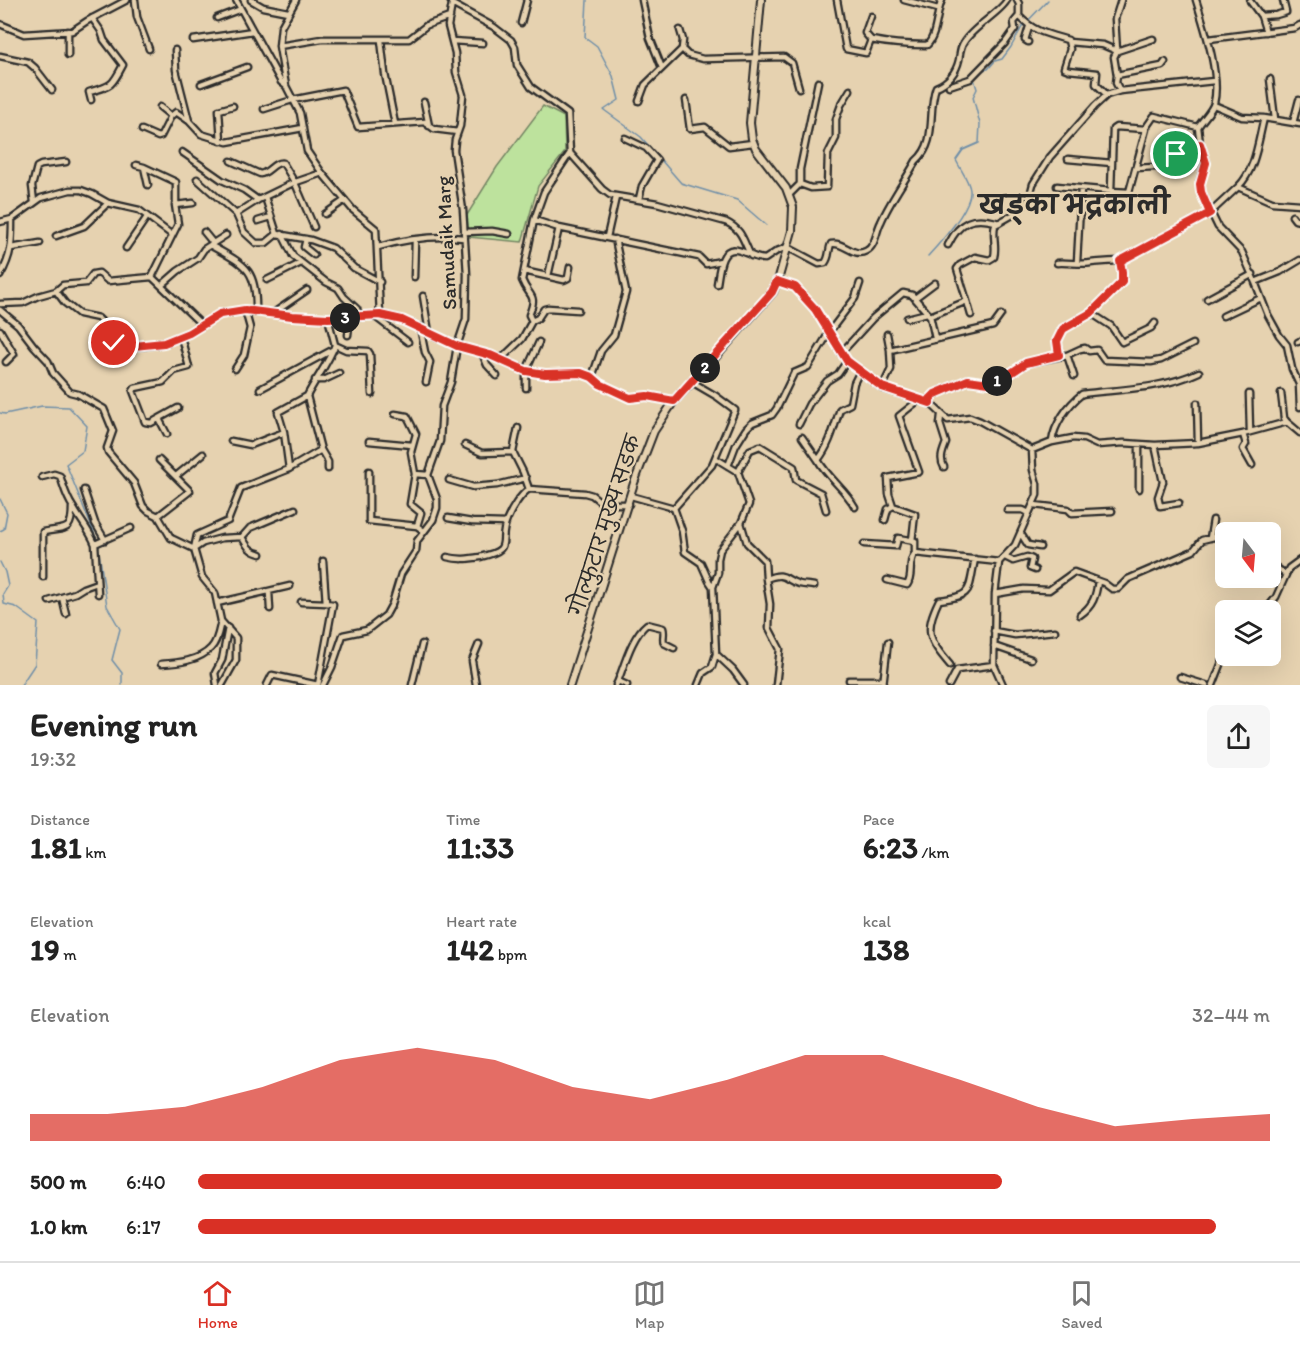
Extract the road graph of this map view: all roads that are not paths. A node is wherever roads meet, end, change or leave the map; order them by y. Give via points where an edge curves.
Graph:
1 (127, 0) edge
2 (135, 0) edge
3 (236, 0) edge
4 (251, 0) edge
5 (266, 0) edge
6 (296, 0) edge
7 (527, 0) edge
8 (642, 0) edge
9 (761, 0) edge
10 (837, 0) edge
11 (904, 0) edge
12 (942, 0) edge
13 (1007, 0) edge
14 (1017, 0) edge
15 (1121, 0) edge
16 (1196, 0) edge
17 (1283, 0) edge
18 (1250, 1) edge
19 (451, 2) edge
20 (262, 7) junction
21 (241, 9) junction
22 (938, 9) junction
23 (288, 12) junction
24 (1261, 15) junction
25 (871, 16) dead end
26 (450, 17) junction
27 (92, 18) junction
28 (217, 18) dead end
29 (1021, 19) junction
30 (521, 23) dead end
31 (0, 24) edge
32 (1300, 25) edge
33 (1029, 26) junction
34 (680, 30) dead end
35 (68, 31) junction
36 (253, 31) junction
37 (1266, 32) junction
38 (1153, 39) dead end
39 (1209, 39) junction
40 (192, 40) dead end
41 (381, 40) junction
42 (871, 40) junction
43 (452, 41) junction
44 (1028, 42) dead end
45 (1069, 42) junction
46 (483, 43) dead end
47 (279, 46) junction
48 (149, 49) dead end
49 (682, 49) junction
50 (175, 50) dead end
51 (1117, 51) junction
52 (0, 56) edge
53 (68, 56) dead end
54 (755, 58) junction
55 (1165, 62) dead end
56 (247, 67) dead end
57 (662, 68) junction
58 (1117, 75) junction
59 (1270, 80) dead end
60 (1214, 81) junction
61 (818, 82) dead end
62 (201, 84) dead end
63 (286, 86) junction
64 (949, 86) dead end
65 (799, 88) dead end
66 (52, 90) dead end
67 (850, 90) dead end
68 (1120, 91) junction
69 (1107, 95) junction
70 (91, 100) dead end
71 (292, 100) junction
72 (686, 100) dead end
73 (1299, 100) edge
74 (424, 102) dead end
75 (639, 102) dead end
76 (1214, 105) junction
77 (233, 106) dead end
78 (160, 107) dead end
79 (264, 109) dead end
80 (171, 116) junction
81 (1264, 118) junction
82 (1275, 118) junction
83 (189, 121) junction
84 (1293, 123) junction
85 (395, 124) junction
86 (1300, 124) edge
87 (429, 126) junction
88 (1198, 127) junction
89 (303, 128) junction
90 (1146, 129) junction
91 (142, 130) dead end
92 (458, 132) junction
93 (625, 138) dead end
94 (221, 141) junction
95 (753, 143) junction
96 (1200, 144) junction
97 (182, 152) dead end
98 (570, 153) junction
99 (1068, 159) dead end
100 (231, 161) dead end
101 (66, 162) dead end
102 (1112, 163) junction
103 (136, 165) dead end
104 (144, 166) junction
105 (1136, 168) junction
106 (322, 173) junction
107 (197, 178) dead end
108 (295, 183) junction
109 (800, 184) junction
110 (148, 185) dead end
111 (1057, 186) dead end
112 (1238, 187) junction
113 (1081, 189) junction
114 (1111, 191) junction
115 (789, 195) junction
116 (265, 197) junction
117 (616, 197) junction
118 (639, 199) junction
119 (258, 200) junction
120 (345, 200) junction
121 (34, 202) junction
122 (108, 203) junction
123 (193, 203) dead end
124 (176, 204) junction
125 (1300, 204) edge
126 (1210, 213) junction
127 (236, 214) junction
128 (325, 214) dead end
129 (1292, 216) dead end
130 (147, 217) junction
131 (271, 217) junction
132 (12, 219) junction
133 (534, 220) junction
134 (258, 221) dead end
135 (1300, 221) edge
136 (0, 222) edge
137 (999, 223) junction
138 (314, 227) dead end
139 (559, 228) junction
140 (204, 232) dead end
141 (464, 232) junction
142 (279, 234) junction
143 (509, 234) dead end
144 (172, 235) junction
145 (226, 235) dead end
146 (56, 236) dead end
147 (607, 237) junction
148 (464, 238) junction
149 (306, 239) junction
150 (615, 239) junction
151 (415, 240) junction
152 (40, 243) dead end
153 (212, 244) junction
154 (948, 245) dead end
155 (378, 247) junction
156 (787, 247) junction
157 (11, 248) junction
158 (126, 248) dead end
159 (314, 255) dead end
160 (751, 256) junction
161 (1300, 260) edge
162 (722, 261) junction
163 (1120, 261) junction
164 (1077, 262) junction
165 (301, 263) junction
166 (1057, 263) dead end
167 (570, 267) dead end
168 (524, 271) junction
169 (1253, 274) junction
170 (0, 276) edge
171 (548, 276) junction
172 (152, 277) junction
173 (414, 277) dead end
174 (267, 280) dead end
175 (777, 281) junction
176 (380, 282) junction
177 (1255, 282) junction
178 (861, 283) dead end
179 (935, 283) dead end
180 (717, 284) dead end
181 (162, 285) junction
182 (307, 290) dead end
183 (57, 291) junction
184 (423, 296) dead end
185 (915, 298) junction
186 (1261, 298) junction
187 (1207, 299) dead end
188 (967, 301) junction
189 (0, 303) edge
190 (0, 310) edge
191 (245, 310) junction
192 (578, 310) dead end
193 (256, 311) junction
194 (1091, 313) junction
195 (272, 314) junction
196 (380, 315) junction
197 (929, 315) junction
198 (971, 315) dead end
199 (1001, 315) dead end
200 (374, 316) junction
201 (1223, 316) dead end
202 (360, 317) junction
203 (328, 318) junction
204 (350, 318) junction
205 (907, 318) dead end
206 (532, 321) junction
207 (1155, 324) dead end
208 (202, 325) junction
209 (420, 327) junction
210 (830, 331) junction
211 (1, 332) edge
212 (429, 332) junction
213 (348, 334) dead end
214 (887, 334) dead end
215 (181, 337) junction
216 (935, 338) junction
217 (408, 342) dead end
218 (539, 342) dead end
219 (1193, 344) dead end
220 (457, 346) junction
221 (334, 347) junction
222 (890, 350) junction
223 (482, 353) junction
224 (841, 353) junction
225 (1059, 355) junction
226 (1067, 355) junction
227 (500, 360) junction
228 (847, 361) junction
229 (6, 362) dead end
230 (235, 369) dead end
231 (526, 371) junction
232 (860, 371) junction
233 (1199, 372) dead end
234 (339, 373) dead end
235 (497, 376) dead end
236 (1074, 376) dead end
237 (592, 377) junction
238 (315, 380) junction
239 (692, 381) junction
240 (426, 382) dead end
241 (882, 387) junction
242 (526, 388) dead end
243 (260, 389) dead end
244 (1281, 393) dead end
245 (372, 394) dead end
246 (1248, 394) dead end
247 (308, 396) junction
248 (919, 400) junction
249 (674, 401) junction
250 (930, 403) junction
251 (1197, 403) dead end
252 (1300, 407) edge
253 (178, 408) dead end
254 (395, 414) dead end
255 (941, 415) junction
256 (159, 419) junction
257 (1287, 422) junction
258 (799, 424) dead end
259 (518, 428) dead end
260 (1299, 430) edge
261 (284, 432) junction
262 (1250, 432) junction
263 (167, 434) dead end
264 (1244, 434) junction
265 (802, 437) dead end
266 (231, 441) dead end
267 (369, 441) dead end
268 (1052, 442) junction
269 (1198, 443) junction
270 (1139, 444) junction
271 (412, 445) junction
272 (465, 445) dead end
273 (1155, 446) junction
274 (321, 450) junction
275 (1032, 450) junction
276 (513, 452) junction
277 (203, 454) dead end
278 (715, 458) junction
279 (159, 460) dead end
280 (818, 460) junction
281 (1252, 465) dead end
282 (728, 466) junction
283 (944, 467) dead end
284 (289, 469) junction
285 (328, 469) dead end
286 (369, 471) dead end
287 (738, 472) junction
288 (415, 474) junction
289 (428, 475) junction
290 (176, 476) junction
291 (42, 477) dead end
292 (526, 478) junction
293 (449, 480) dead end
294 (529, 489) junction
295 (1139, 489) dead end
296 (84, 490) dead end
297 (631, 496) junction
298 (1179, 503) dead end
299 (629, 504) junction
300 (1034, 506) junction
301 (72, 507) junction
302 (855, 507) dead end
303 (674, 508) junction
304 (881, 508) dead end
305 (890, 508) junction
306 (295, 509) dead end
307 (826, 510) dead end
308 (1007, 510) dead end
309 (1112, 511) dead end
310 (1029, 513) junction
311 (158, 516) junction
312 (448, 518) dead end
313 (885, 520) dead end
314 (1213, 520) dead end
315 (506, 522) junction
316 (741, 523) junction
317 (417, 526) junction
318 (131, 528) dead end
319 (424, 531) junction
320 (1021, 534) junction
321 (242, 537) junction
322 (1210, 538) junction
323 (1215, 538) edge
324 (912, 541) junction
325 (99, 543) junction
326 (864, 543) dead end
327 (1040, 548) dead end
328 (194, 549) junction
329 (261, 554) dead end
330 (915, 554) junction
331 (447, 556) dead end
332 (1005, 557) junction
333 (975, 559) junction
334 (1300, 560) edge
335 (323, 561) dead end
336 (999, 562) junction
337 (1035, 570) dead end
338 (1281, 571) edge
339 (1285, 574) junction
340 (43, 578) dead end
341 (766, 579) junction
342 (887, 580) dead end
343 (1098, 581) junction
344 (97, 583) junction
345 (290, 586) dead end
346 (814, 586) dead end
347 (713, 587) junction
348 (269, 592) junction
349 (98, 594) dead end
350 (995, 594) junction
351 (62, 597) junction
352 (1274, 600) edge
353 (49, 601) dead end
354 (301, 602) dead end
355 (217, 603) junction
356 (326, 603) junction
357 (270, 609) dead end
358 (66, 614) dead end
359 (1080, 615) dead end
360 (221, 621) junction
361 (228, 628) junction
362 (994, 630) junction
363 (1055, 631) dead end
364 (888, 642) dead end
365 (422, 644) dead end
366 (479, 644) dead end
367 (994, 645) junction
368 (674, 648) dead end
369 (716, 654) junction
370 (1031, 658) dead end
371 (161, 664) dead end
372 (950, 664) dead end
373 (994, 665) junction
374 (1220, 666) edge
375 (1180, 677) dead end
376 (849, 680) dead end
377 (883, 682) edge
378 (617, 683) edge
379 (217, 685) edge
380 (222, 685) edge
381 (267, 685) edge
382 (318, 685) edge
383 (323, 685) edge
384 (412, 685) edge
385 (476, 685) edge
386 (570, 685) edge
387 (627, 685) edge
388 (698, 685) edge
389 (744, 685) edge
390 (776, 685) edge
391 (949, 685) edge
392 (1003, 685) edge
393 (1206, 685) edge
394 (1213, 685) edge

1 - 27 street
2 - 48 street
3 - 21 street
4 - 20 street
5 - 20 street
6 - 23 street
7 - 30 street
8 - 57 street via 650,38
9 - 54 main road
10 - 42 street via 846,49 867,52
11 - 22 street
12 - 22 street
13 - 156 street via 962,44 948,82 936,87 924,155 916,161 880,223 872,246 857,253 831,244 829,258 819,264
14 - 29 street
15 - 51 street via 1115,19
16 - 39 street
17 - 24 street via 1286,12
18 - 24 street
19 - 26 street, Samudaik Marg
19 - 98 street via 511,40 517,65 531,87 568,114
20 - 23 street
21 - 28 street
21 - 36 street
22 - 42 street via 932,39 927,45 897,46
23 - 47 street
24 - 37 street
25 - 42 street via 865,33
26 - 41 street via 427,25 409,39
26 - 43 street, Samudaik Marg
27 - 35 street
27 - 70 street via 123,65 108,88 89,92
29 - 33 street
29 - 64 street via 1014,22 1015,29 1005,43 970,79
31 - 35 street via 24,34
32 - 37 street
33 - 44 street via 1025,40
33 - 45 street
34 - 49 street
35 - 53 street
36 - 40 street
36 - 63 street
37 - 39 street
38 - 51 street
39 - 60 street
41 - 47 street via 322,39
41 - 85 street
43 - 46 street
43 - 92 street, Samudaik Marg via 463,95
45 - 51 street via 1103,45
45 - 69 street via 1064,68 1097,73 1096,84
47 - 63 street
49 - 54 street via 703,59
49 - 57 street
50 - 83 street
51 - 58 street
52 - 66 street via 28,62
54 - 65 street via 788,58
54 - 95 main road via 750,123
55 - 58 street via 1162,66
56 - 62 street
57 - 75 street via 645,85
58 - 68 street
59 - 82 street
60 - 68 street
60 - 76 street
61 - 109 street
63 - 71 street
67 - 109 street via 836,119 836,138 828,154 827,187
68 - 69 street
69 - 137 street via 1050,157 1033,184 1029,199
71 - 79 street
71 - 85 street via 343,90 358,126
71 - 89 street
72 - 95 street via 690,129 705,127 729,146
73 - 84 street
74 - 87 street
76 - 81 street via 1242,117
76 - 88 street
77 - 94 street via 219,110
78 - 80 street
80 - 83 street via 178,112
80 - 91 street via 161,136
81 - 82 street
81 - 112 street via 1247,178
82 - 84 street
83 - 94 street via 201,134
84 - 86 street
85 - 87 street via 425,122
87 - 92 street
88 - 90 street via 1154,116
88 - 96 street
89 - 94 street
89 - 106 street via 307,151
90 - 102 street via 1114,128
90 - 105 street
92 - 141 street, Samudaik Marg via 454,150
93 - 118 street via 646,148 657,160
95 - 115 main road, गोल्फुटार मुख्य सडक
96 - 105 street via 1176,154 1173,166
96 - 126 street via 1206,163 1201,192
97 - 119 street
98 - 117 street via 602,189
98 - 133 street via 544,192
99 - 102 street
100 - 108 street via 260,174 282,162
101 - 121 street via 37,167 32,186
102 - 114 street
103 - 104 street
104 - 110 street
104 - 124 street via 176,182
105 - 114 street via 1129,192
106 - 108 street
106 - 120 street
107 - 127 street
108 - 116 street
108 - 138 street
109 - 115 street
111 - 113 street
112 - 125 street via 1272,202
112 - 126 street
113 - 114 street
113 - 164 street
115 - 156 main road, गोल्फुटार मुख्य सडक via 793,207
116 - 119 street
116 - 131 street
117 - 118 street
117 - 147 street
118 - 160 street via 735,226
119 - 127 street
120 - 128 street
120 - 155 street via 375,227
121 - 122 street via 81,190
121 - 132 street
122 - 130 street via 139,210
122 - 146 street via 84,226
123 - 124 street
124 - 144 street via 178,224
126 - 163 street
126 - 169 street via 1242,252
127 - 142 street via 244,232 255,243 266,243
129 - 135 street
130 - 144 street
130 - 158 street
131 - 134 street
131 - 142 street
132 - 136 street
132 - 157 street
133 - 139 street
133 - 168 street
137 - 154 street via 984,219 968,221 955,231
137 - 188 street via 993,232 994,257 975,257 957,268
139 - 147 street
139 - 171 street
140 - 153 street
141 - 143 street
141 - 148 street, Samudaik Marg
142 - 149 street
142 - 165 street
144 - 172 street
145 - 153 street
147 - 150 street
148 - 151 street
148 - 220 street, Samudaik Marg via 467,309
149 - 159 street via 304,247
149 - 176 street via 333,248 354,268
150 - 162 street via 699,257 706,264
150 - 237 street via 626,292 614,335 601,351
151 - 155 street
151 - 173 street
152 - 157 street
153 - 181 street
153 - 193 street via 250,273 255,283
155 - 176 street
156 - 160 street via 765,260
156 - 175 main road, गोल्फुटार मुख्य सडक
157 - 170 street
160 - 162 street via 736,249 726,253
161 - 177 street
162 - 180 street
163 - 164 street
163 - 194 street via 1122,282
164 - 166 street
165 - 174 street
165 - 202 street via 338,288
167 - 171 street via 566,279
168 - 171 street
168 - 206 street via 522,280 534,296 529,315
169 - 177 street
169 - 187 street
172 - 181 street
172 - 183 street via 108,281 93,273 86,283 63,285
175 - 210 street via 795,287
175 - 239 main road, गोल्फुटार मुख्य सडक via 772,292
176 - 196 street
177 - 186 street
178 - 210 street via 855,298
179 - 185 street
181 - 208 street
182 - 195 street
183 - 189 street via 23,303
183 - 215 street via 79,314 98,318 108,339 121,346 145,346
184 - 212 street
185 - 197 street
185 - 224 street via 903,293
186 - 201 street
186 - 252 street via 1288,350 1299,384
188 - 197 street
188 - 198 street
190 - 311 street via 18,325 70,392 104,409 113,431 108,452 134,483 143,506
191 - 193 street
191 - 208 street via 220,314
191 - 230 street via 250,328 244,355
192 - 206 street via 548,308
193 - 195 street
194 - 207 street via 1111,327 1122,342
194 - 225 street via 1063,329 1057,341
195 - 203 street
196 - 200 street
196 - 209 street
197 - 205 street
197 - 216 street
199 - 216 street via 993,326
200 - 202 street
200 - 217 street
202 - 204 street
203 - 204 street
203 - 221 street
204 - 213 street
206 - 227 street via 522,339
208 - 215 street
209 - 212 street
209 - 240 street via 430,362
210 - 224 street
210 - 282 street via 808,367 794,373 772,415 746,429
211 - 229 street via 14,354
212 - 220 street
214 - 222 street
215 - 256 street via 189,367 174,371 163,382 134,388 145,422
216 - 222 street
218 - 231 street
219 - 226 street via 1151,362 1104,360 1097,350 1085,348
220 - 223 street
220 - 289 street, Samudaik Marg via 442,406 440,441
221 - 238 street
221 - 243 street
221 - 245 street via 368,351
222 - 241 street via 891,369
223 - 227 street
223 - 235 street
224 - 228 street
225 - 226 street
225 - 250 street via 1026,363 989,383 968,380 935,394
226 - 236 street
227 - 231 street
228 - 232 street
228 - 258 street via 809,404
231 - 237 street
231 - 242 street
232 - 241 street
232 - 280 street via 850,404 840,409
233 - 268 street via 1166,384 1082,394 1072,402 1053,433
234 - 238 street
237 - 249 street via 630,398 647,396
238 - 247 street
239 - 249 main road, गोल्फुटार मुख्य सडक
239 - 278 street via 735,410
241 - 248 street
244 - 257 street
246 - 262 street
247 - 261 street via 278,412
247 - 274 street
248 - 250 street
248 - 305 street via 899,416 919,472 888,478
249 - 297 main road, गोल्फुटार मुख्य सडक via 654,431
250 - 255 street
251 - 269 street
253 - 256 street
254 - 271 street via 407,416 412,423 416,434
255 - 275 street via 948,420 969,417 980,421
255 - 283 street via 946,443 941,462
256 - 263 street
257 - 260 street
257 - 262 street
259 - 276 street
261 - 266 street via 251,444
261 - 284 street
262 - 264 street
264 - 269 street
264 - 281 street via 1243,449
265 - 280 street
267 - 271 street
268 - 270 street via 1073,438 1097,445
268 - 275 street
269 - 273 street
270 - 273 street
270 - 295 street
271 - 288 street
272 - 276 street via 482,453
273 - 298 street via 1163,482 1158,497 1160,506
274 - 284 street
274 - 285 street
275 - 300 street via 1038,493
276 - 292 street
277 - 290 street
278 - 282 street
278 - 303 street
279 - 290 street
280 - 302 street
282 - 287 street
284 - 328 street via 241,489 228,520 197,535
286 - 317 street via 369,521
287 - 307 street via 750,450 760,446 794,467 796,480 821,493
287 - 316 street via 749,504
288 - 289 street
288 - 317 street via 410,504 421,513
289 - 319 street via 438,508
290 - 311 street via 189,492
291 - 301 street via 60,476
292 - 293 street via 473,487
292 - 294 street
294 - 299 street via 585,493 603,504
294 - 315 street
296 - 325 street
297 - 299 main road, गोल्फुटार मुख्य सडक
297 - 303 street
299 - 386 main road, गोल्फुटार मुख्य सडक
300 - 309 street via 1068,509 1072,513
300 - 310 street
301 - 325 street
301 - 340 street via 70,526 43,532
303 - 347 street via 685,552 701,563
304 - 305 street
305 - 313 street
305 - 324 street via 915,514
306 - 321 street via 250,528
308 - 310 street
310 - 320 street
311 - 328 street via 171,538
312 - 315 street
314 - 322 street
315 - 331 street via 504,545 495,554 465,560
316 - 341 street via 747,543 765,561
316 - 347 street via 720,550
317 - 319 street
318 - 325 street
319 - 383 street via 401,574 386,615 367,630 343,635
320 - 327 street via 1028,545
320 - 332 street
321 - 328 street via 222,537
321 - 329 street via 248,547
322 - 323 street
322 - 343 street via 1200,541 1188,553 1128,579 1118,589
324 - 326 street via 898,538 896,546
324 - 330 street
325 - 344 street
328 - 355 street via 200,572 215,593
330 - 333 street
330 - 342 street via 906,585
332 - 336 street
332 - 337 street via 1013,561 1032,559 1030,568
333 - 336 street
333 - 372 street via 968,591 961,598 939,600 930,618 930,635 936,649
334 - 339 street
335 - 356 street
336 - 350 street
338 - 339 street
339 - 352 street
341 - 346 street via 787,576 796,583
341 - 390 street via 770,628 780,649
343 - 350 street via 1074,572 1049,590
343 - 359 street via 1096,597
344 - 349 street
344 - 351 street
345 - 348 street
347 - 369 street
348 - 355 street
348 - 357 street
350 - 362 street
351 - 353 street
351 - 358 street
354 - 356 street
355 - 360 street
356 - 382 street via 333,604
360 - 361 street
360 - 371 street via 212,648 178,663
361 - 379 street via 222,660 215,673
361 - 380 street via 236,638 236,660
362 - 363 street via 1015,635
362 - 367 street
364 - 377 street
365 - 384 street
366 - 385 street via 472,661
367 - 370 street
367 - 373 street
368 - 378 street via 664,643 663,628 647,624
369 - 388 street via 712,667
369 - 389 street
373 - 391 street via 957,670
373 - 392 street
374 - 394 street
375 - 393 street
376 - 377 street
378 - 387 street
381 - 382 street via 272,675

